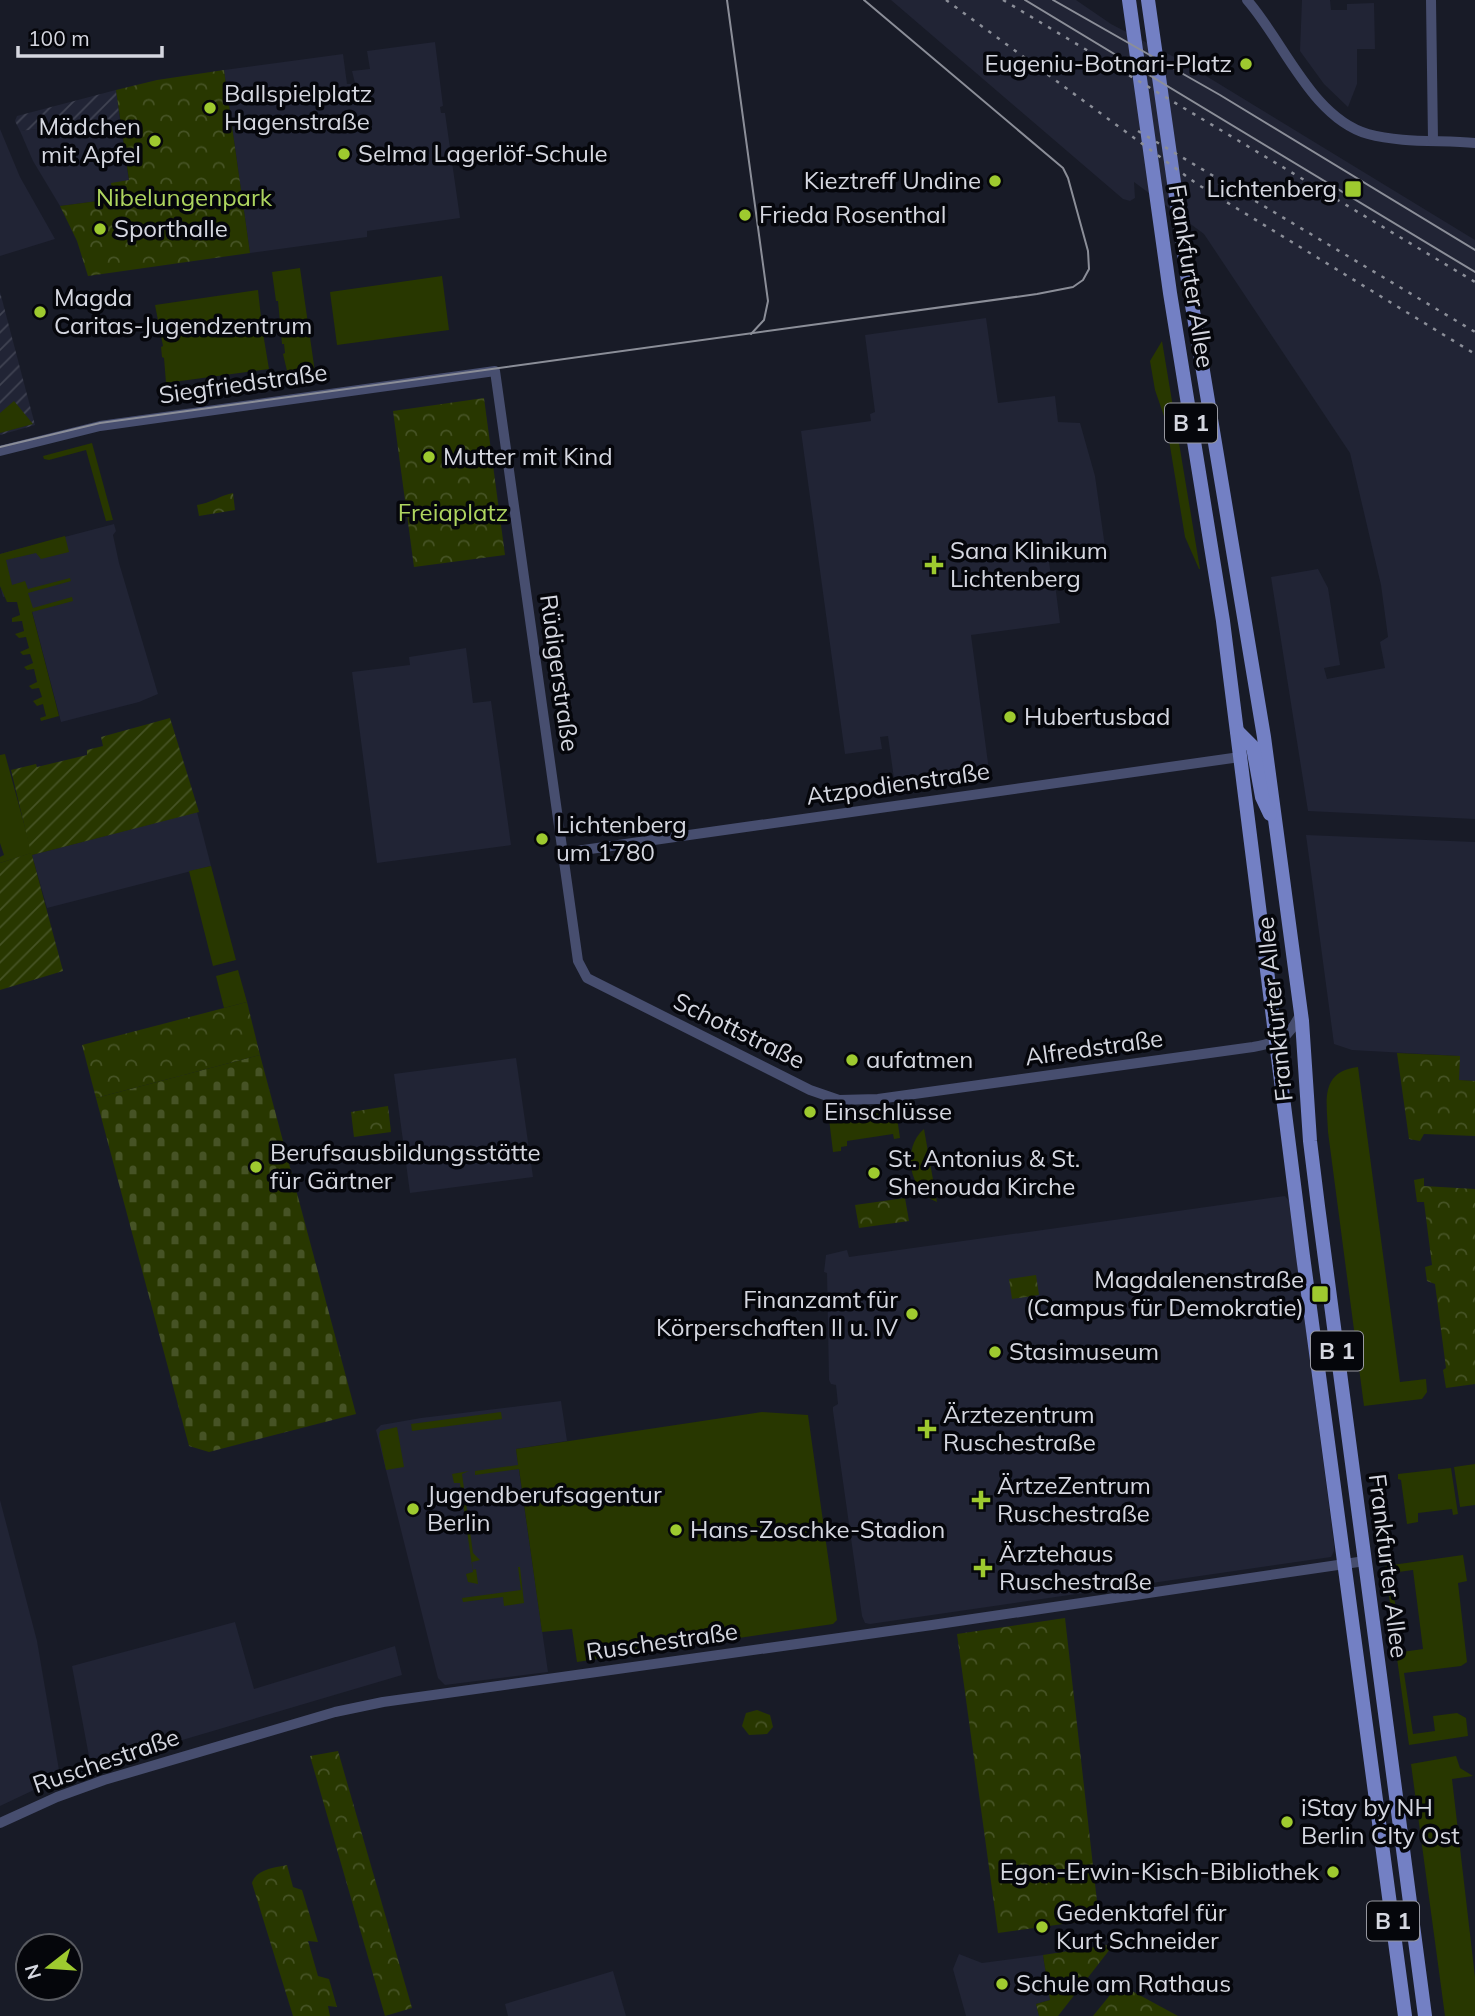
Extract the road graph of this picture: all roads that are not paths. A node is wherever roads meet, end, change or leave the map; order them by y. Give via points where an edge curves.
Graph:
1 (1129, 0) edge
2 (1148, 0) edge
3 (1247, 0) edge
4 (1431, 0) edge
5 (1433, 140) junction
6 (1475, 143) edge
7 (495, 371) joint
8 (0, 451) edge
9 (1237, 731) junction
10 (1240, 757) junction
11 (1276, 825) junction
12 (1252, 844) junction
13 (562, 853) junction
14 (587, 978) joint
15 (1301, 1013) junction
16 (1278, 1042) junction
17 (878, 1099) joint
18 (1365, 1561) junction
19 (1346, 1564) junction
20 (0, 1823) edge
21 (1405, 2016) edge
22 (1425, 2016) edge

1 - 9 main road, Frankfurter Allee / B 1
2 - 11 main road, Frankfurter Allee / B 1
3 - 5 street via 1323,107 1337,119 1375,135
4 - 5 street
5 - 6 street
7 - 8 street, Siegfriedstraße via 100,426
7 - 13 street, Rüdigerstraße
9 - 10 main road, Frankfurter Allee / B 1
9 - 11 main road via 1253,747 1262,797
10 - 11 main road via 1250,766 1256,810
10 - 12 main road, Frankfurter Allee / B 1
10 - 13 street, Atzpodienstraße
11 - 12 main road
11 - 15 main road, Frankfurter Allee / B 1
12 - 16 main road, Frankfurter Allee / B 1
13 - 14 street, Rüdigerstraße via 578,961
14 - 17 street, Schottstraße via 819,1094 839,1100
15 - 16 street via 1292,1032
15 - 18 main road, Frankfurter Allee / B 1 via 1312,1161
16 - 17 street, Alfredstraße
16 - 19 main road, Frankfurter Allee / B 1
18 - 19 street, Ruschestraße
18 - 22 main road, Frankfurter Allee / B 1
19 - 20 street, Ruschestraße via 383,1702 94,1783
19 - 21 main road, Frankfurter Allee / B 1

